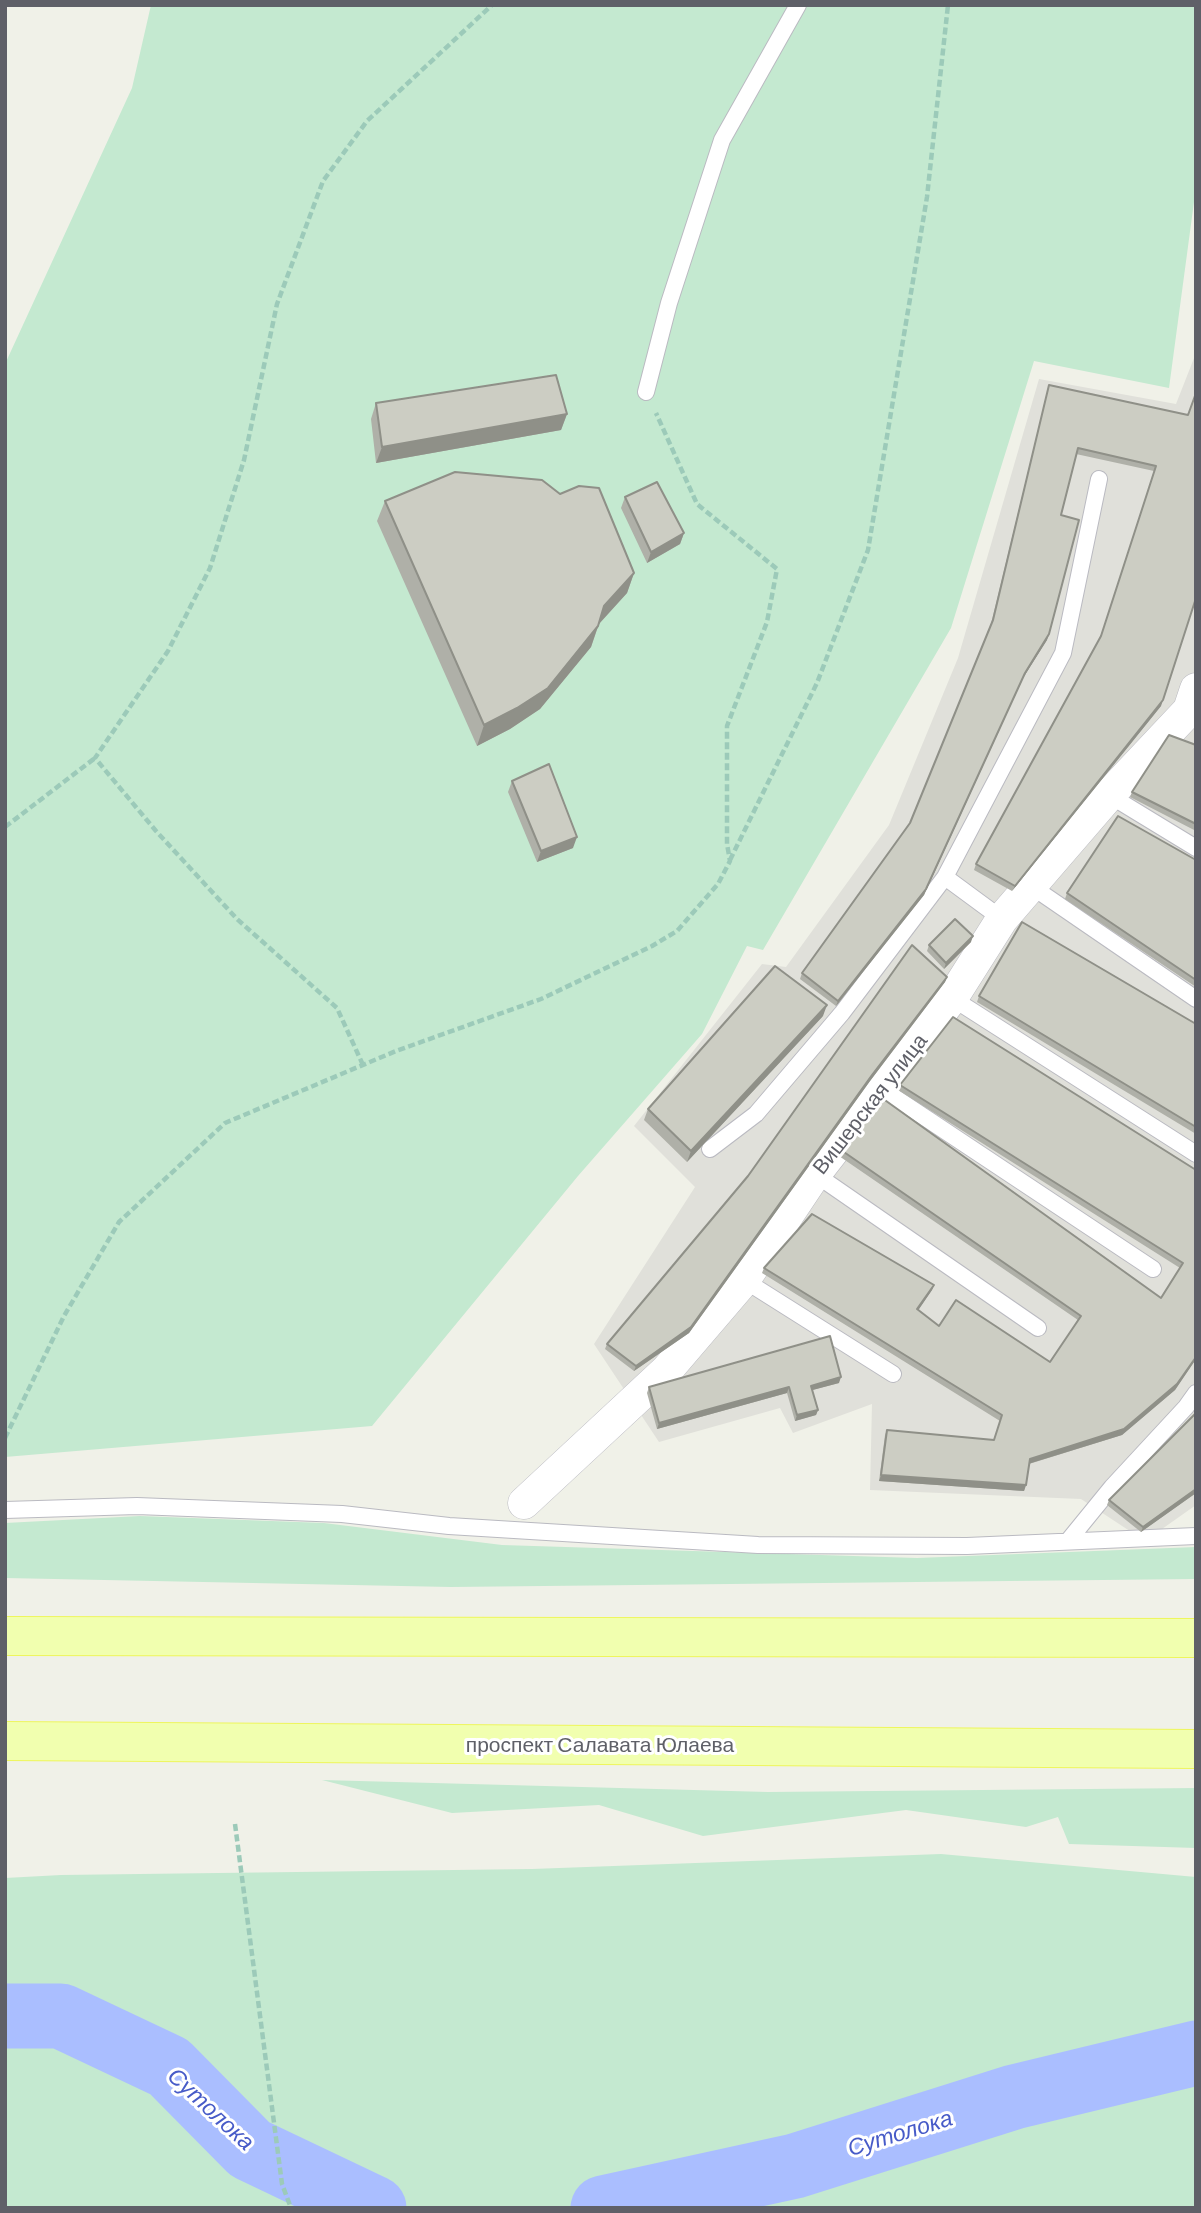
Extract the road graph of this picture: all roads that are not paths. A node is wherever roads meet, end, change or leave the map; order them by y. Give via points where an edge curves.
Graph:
1 (797, 5) edge
2 (646, 392) road end
3 (1099, 479) dead end
4 (1194, 705) edge
5 (1109, 795) junction
6 (1196, 848) edge
7 (945, 877) junction
8 (1031, 886) junction
9 (1002, 919) junction
10 (952, 998) junction
11 (1196, 999) edge
12 (882, 1089) junction
13 (710, 1149) edge
14 (1196, 1154) edge
15 (815, 1174) junction
16 (1153, 1269) dead end
17 (744, 1280) junction
18 (1038, 1328) dead end
19 (893, 1374) dead end
20 (1196, 1393) edge
21 (524, 1503) dead end
22 (5, 1510) edge
23 (1196, 1536) edge
24 (1068, 1541) junction
25 (5, 1636) edge
26 (1196, 1637) edge
27 (5, 1741) edge
28 (1196, 1749) edge

1 - 2 lane via 722,140 669,303
3 - 7 lane via 1063,653
4 - 5 street, Вишерская улица
5 - 6 lane
5 - 8 street, Вишерская улица
7 - 9 lane
7 - 13 lane via 842,1013 765,1104
8 - 9 street, Вишерская улица
8 - 11 lane
9 - 10 street, Вишерская улица
10 - 12 street, Вишерская улица
10 - 14 lane
12 - 15 street, Вишерская улица
12 - 16 lane
15 - 17 street, Вишерская улица
15 - 18 lane
17 - 19 lane
17 - 21 street, Вишерская улица via 667,1370
20 - 24 lane
22 - 24 lane via 136,1506 342,1514 471,1528 758,1545 967,1546
23 - 24 lane
25 - 26 main road
27 - 28 main road, проспект Салавата Юлаева

